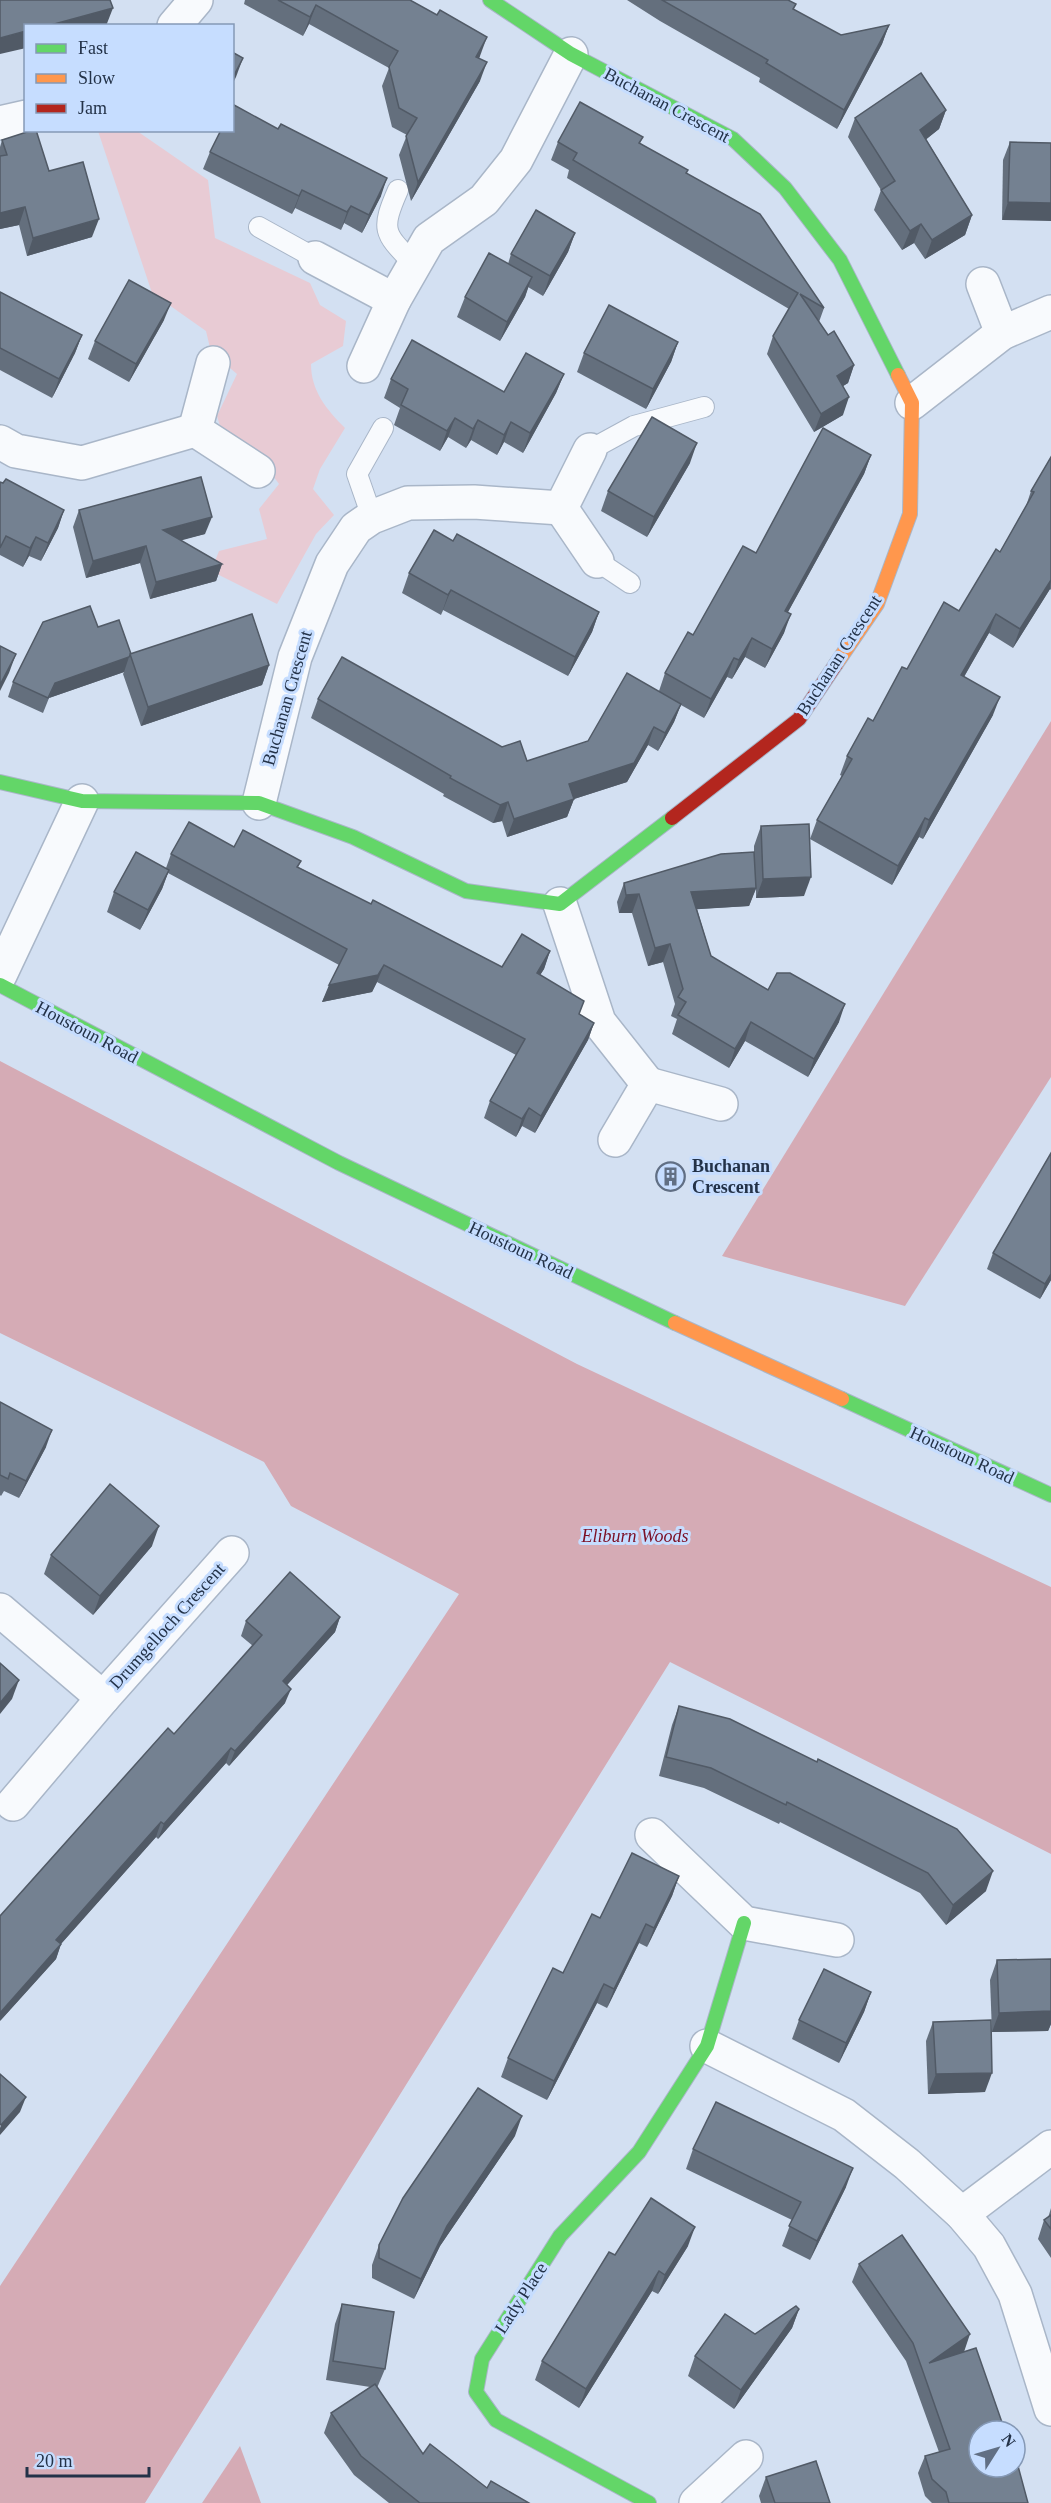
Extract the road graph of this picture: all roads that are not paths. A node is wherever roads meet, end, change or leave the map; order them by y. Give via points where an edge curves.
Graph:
1 (196, 0) edge
2 (490, 0) edge
3 (176, 24) edge
4 (571, 54) junction
5 (24, 117) edge
6 (0, 123) edge
7 (398, 190) dead end
8 (259, 227) dead end
9 (315, 258) joint
10 (414, 264) junction
11 (983, 284) dead end
12 (394, 300) junction
13 (1051, 312) edge
14 (1002, 333) junction
15 (213, 363) dead end
16 (364, 366) dead end
17 (912, 403) junction
18 (704, 407) dead end
19 (383, 428) dead end
20 (195, 430) junction
21 (0, 442) edge
22 (590, 450) joint
23 (258, 471) dead end
24 (561, 508) junction
25 (372, 517) junction
26 (597, 561) joint
27 (630, 583) dead end
28 (0, 782) edge
29 (82, 801) junction
30 (259, 803) junction
31 (560, 904) junction
32 (0, 975) edge
33 (0, 985) edge
34 (648, 1084) junction
35 (721, 1104) dead end
36 (615, 1140) dead end
37 (1051, 1496) edge
38 (232, 1553) dead end
39 (0, 1610) edge
40 (103, 1698) junction
41 (13, 1804) dead end
42 (652, 1835) dead end
43 (744, 1923) junction
44 (837, 1940) dead end
45 (707, 2046) junction
46 (1051, 2147) edge
47 (962, 2214) junction
48 (1051, 2409) edge
49 (746, 2457) dead end
50 (649, 2503) edge
51 (696, 2503) edge

1 - 3 street
2 - 4 street, Buchanan Crescent
4 - 10 street via 516,160 484,200 429,239
4 - 17 street, Buchanan Crescent via 733,139 785,188 840,260
5 - 6 street
7 - 10 lane via 386,218 391,240
8 - 9 lane
9 - 12 street
10 - 12 street
11 - 14 street
12 - 16 street
13 - 14 street
14 - 17 street
15 - 20 street
17 - 31 street, Buchanan Crescent via 910,513 877,604 799,719
18 - 22 lane via 634,426
19 - 25 lane via 357,474
20 - 21 street via 82,463 16,450
20 - 23 street
22 - 24 street
24 - 25 street, Buchanan Crescent via 408,502
24 - 26 street
25 - 30 street, Buchanan Crescent via 356,528 332,564 296,657
26 - 27 lane
28 - 29 street
29 - 30 street
29 - 32 street
30 - 31 street via 353,837 466,891
31 - 34 street via 599,1022
33 - 37 street, Houstoun Road via 339,1163
34 - 35 street
34 - 36 street
38 - 40 street, Drumgelloch Crescent
39 - 40 street, Drumgelloch Crescent
40 - 41 street, Drumgelloch Crescent
42 - 43 street
43 - 44 street
43 - 45 street, Lady Place
45 - 47 street via 844,2115
45 - 50 street, Lady Place via 639,2152 560,2236 482,2359 476,2392 496,2420
46 - 47 street
47 - 48 street via 989,2246 1015,2294
49 - 51 street

